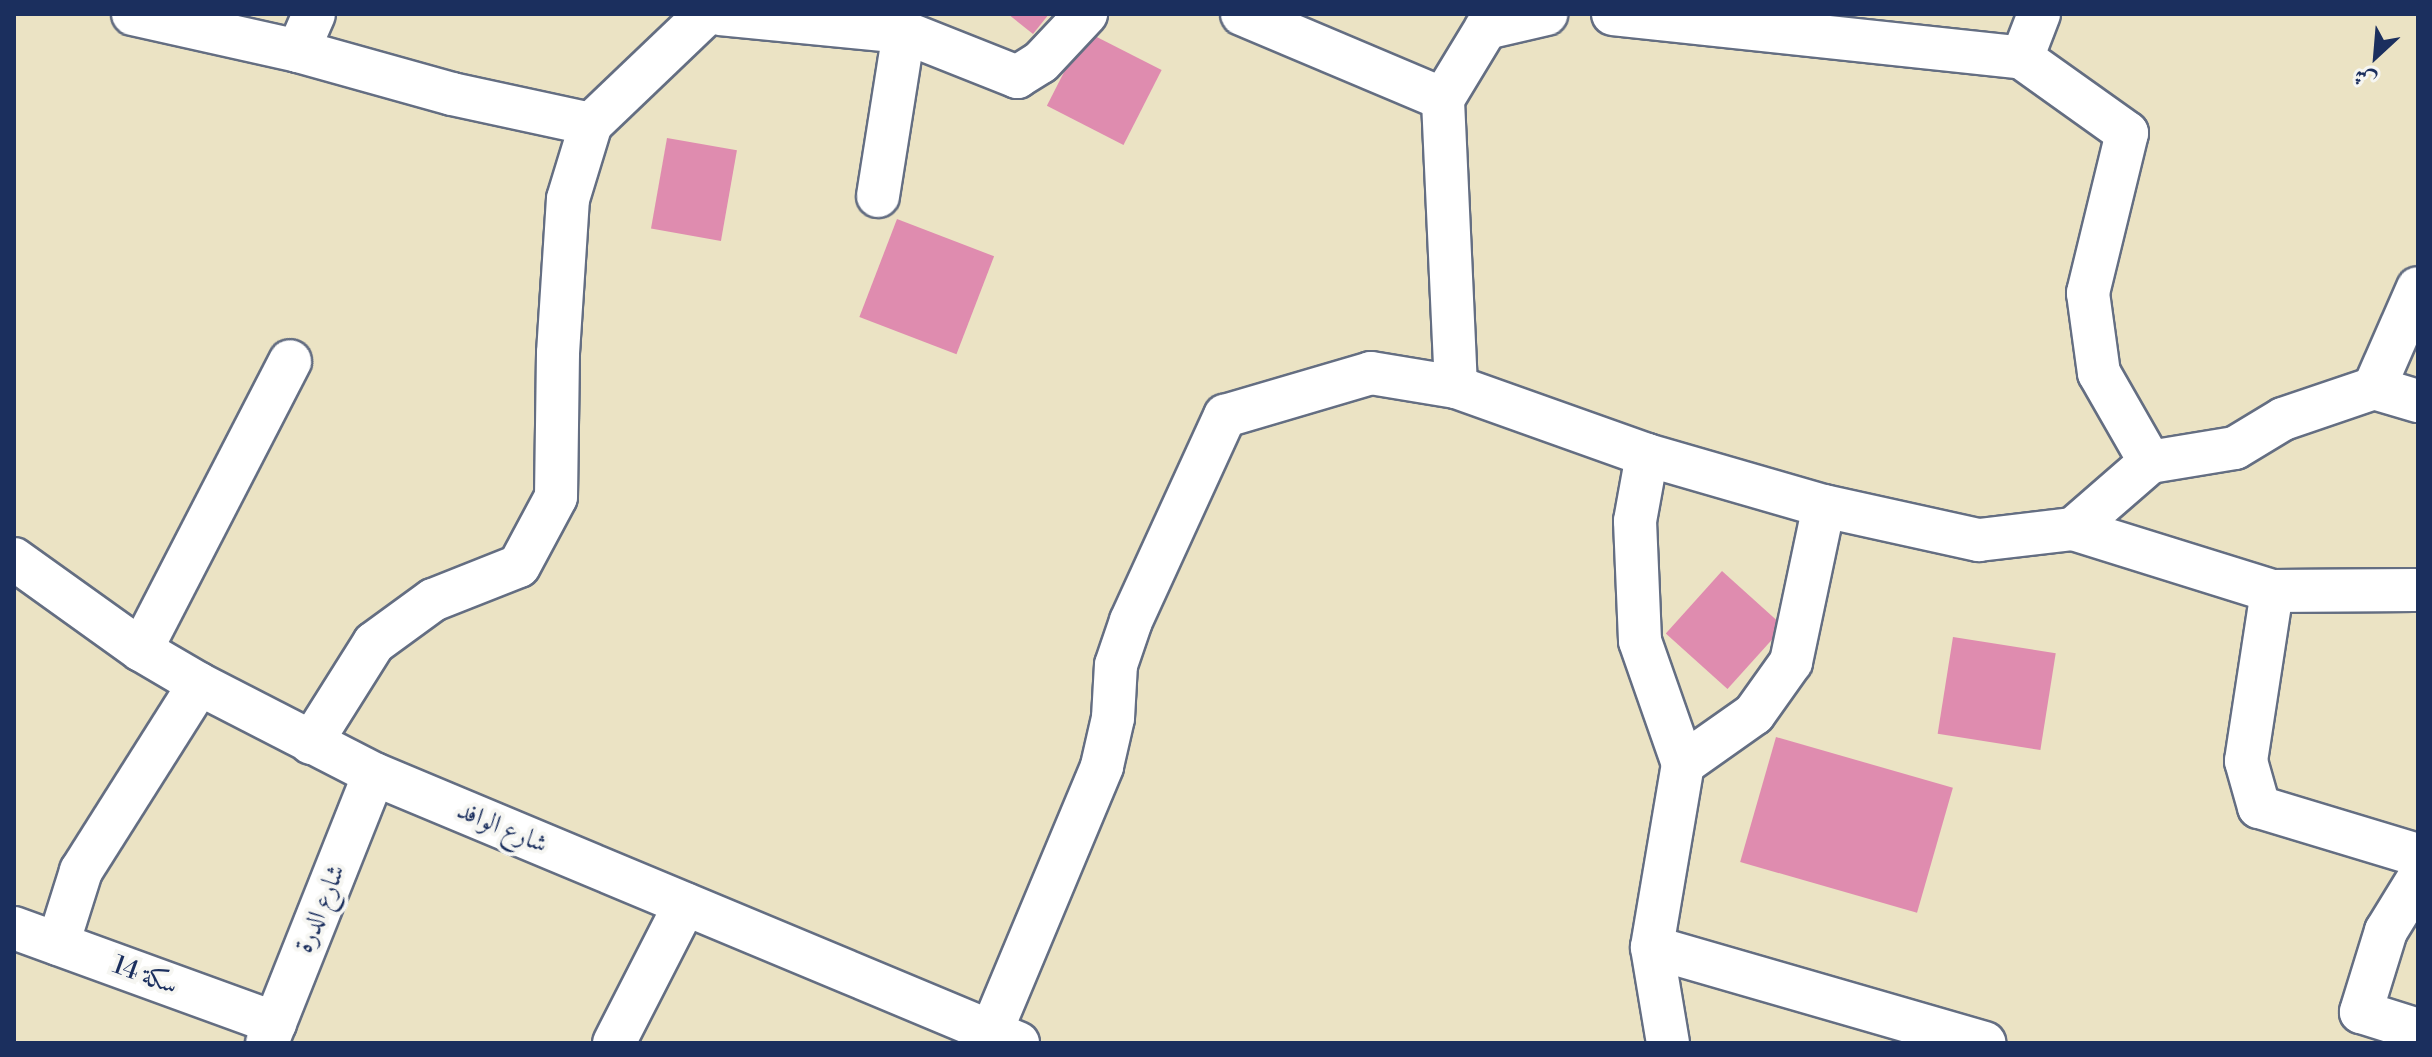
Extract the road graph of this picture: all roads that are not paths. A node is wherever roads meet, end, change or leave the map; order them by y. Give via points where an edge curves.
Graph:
1 (133, 14) edge
2 (706, 14) edge
3 (720, 14) edge
4 (1086, 14) edge
5 (1242, 14) edge
6 (1546, 14) edge
7 (1613, 14) edge
8 (2039, 14) edge
9 (306, 32) edge
10 (904, 32) junction
11 (2022, 58) junction
12 (1443, 99) junction
13 (591, 124) junction
14 (878, 196) dead end
15 (2418, 288) edge
16 (290, 361) dead end
17 (1456, 387) junction
18 (2374, 388) junction
19 (2418, 401) edge
20 (1647, 455) junction
21 (2150, 462) junction
22 (1824, 506) junction
23 (2073, 529) junction
24 (14, 559) edge
25 (2415, 590) dead end
26 (2272, 591) junction
27 (141, 650) junction
28 (199, 684) junction
29 (311, 743) junction
30 (1683, 764) junction
31 (374, 774) junction
32 (2418, 855) edge
33 (2418, 879) edge
34 (685, 904) junction
35 (14, 928) edge
36 (58, 944) junction
37 (1652, 947) junction
38 (2351, 1028) edge
39 (2418, 1030) edge
40 (271, 1033) edge
41 (1005, 1037) edge
42 (614, 1043) edge
43 (1668, 1043) edge
44 (1984, 1043) edge

1 - 9 street
2 - 13 street
3 - 10 street
4 - 10 street via 1041,62 1017,77
5 - 12 street
6 - 12 street via 1486,28
7 - 11 street
8 - 11 street
9 - 13 street via 452,94
10 - 14 street
11 - 21 street via 2127,133 2088,293 2099,373
12 - 17 street
13 - 29 street via 568,199 556,497 519,566 433,600 374,643
15 - 18 street
16 - 27 street
17 - 20 street
17 - 41 street via 1371,373 1225,416 1131,621 1116,665 1113,718 1102,766
18 - 19 street
18 - 21 street via 2283,419 2235,448
20 - 22 street
20 - 30 street via 1635,521 1640,641
21 - 23 street
22 - 23 street via 1979,540
22 - 30 street via 1791,662 1754,714
23 - 26 street
24 - 27 street, شارع الوافد
25 - 26 street
26 - 32 street via 2246,761 2259,807
27 - 28 street, شارع الوافد
28 - 29 street, شارع الوافد
28 - 36 street via 81,871
29 - 31 street, شارع الوافد
30 - 37 street
31 - 34 street, شارع الوافد
31 - 40 street, شارع الدرة
33 - 38 street via 2386,931
34 - 41 street, شارع الوافد
34 - 42 street
35 - 36 street, سكة 14
36 - 40 street, سكة 14
37 - 43 street
37 - 44 street
38 - 39 street

